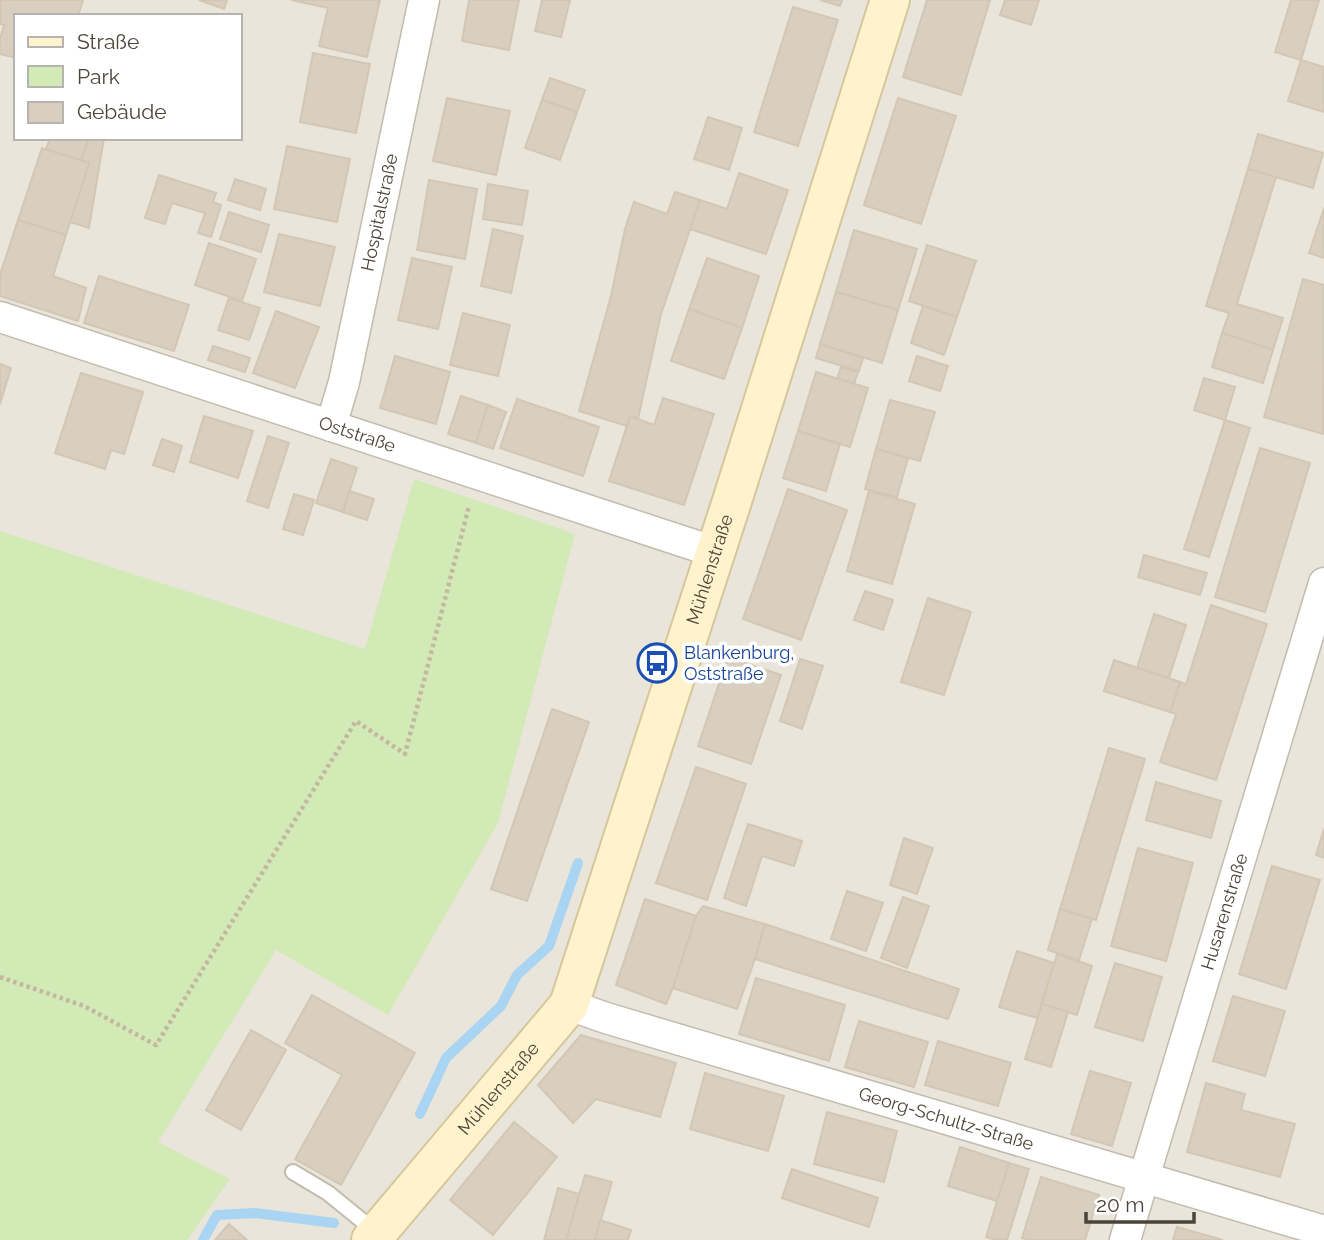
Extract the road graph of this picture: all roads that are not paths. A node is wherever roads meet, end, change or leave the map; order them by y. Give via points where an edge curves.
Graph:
1 (424, 0) edge
2 (890, 0) edge
3 (0, 317) edge
4 (331, 426) junction
5 (715, 552) junction
6 (1324, 583) edge
7 (569, 1004) junction
8 (293, 1172) dead end
9 (1145, 1177) junction
10 (1324, 1231) edge
11 (374, 1236) edge
12 (1125, 1240) edge

1 - 4 street, Hospitalstraße
2 - 5 street, Mühlenstraße
3 - 4 street, Oststraße
4 - 5 street, Oststraße
5 - 7 street, Mühlenstraße
6 - 9 street, Husarenstraße
7 - 9 street, Georg-Schultz-Straße
7 - 11 street, Mühlenstraße
8 - 11 lane via 328,1193
9 - 10 street, Georg-Schultz-Straße
9 - 12 street, Husarenstraße

